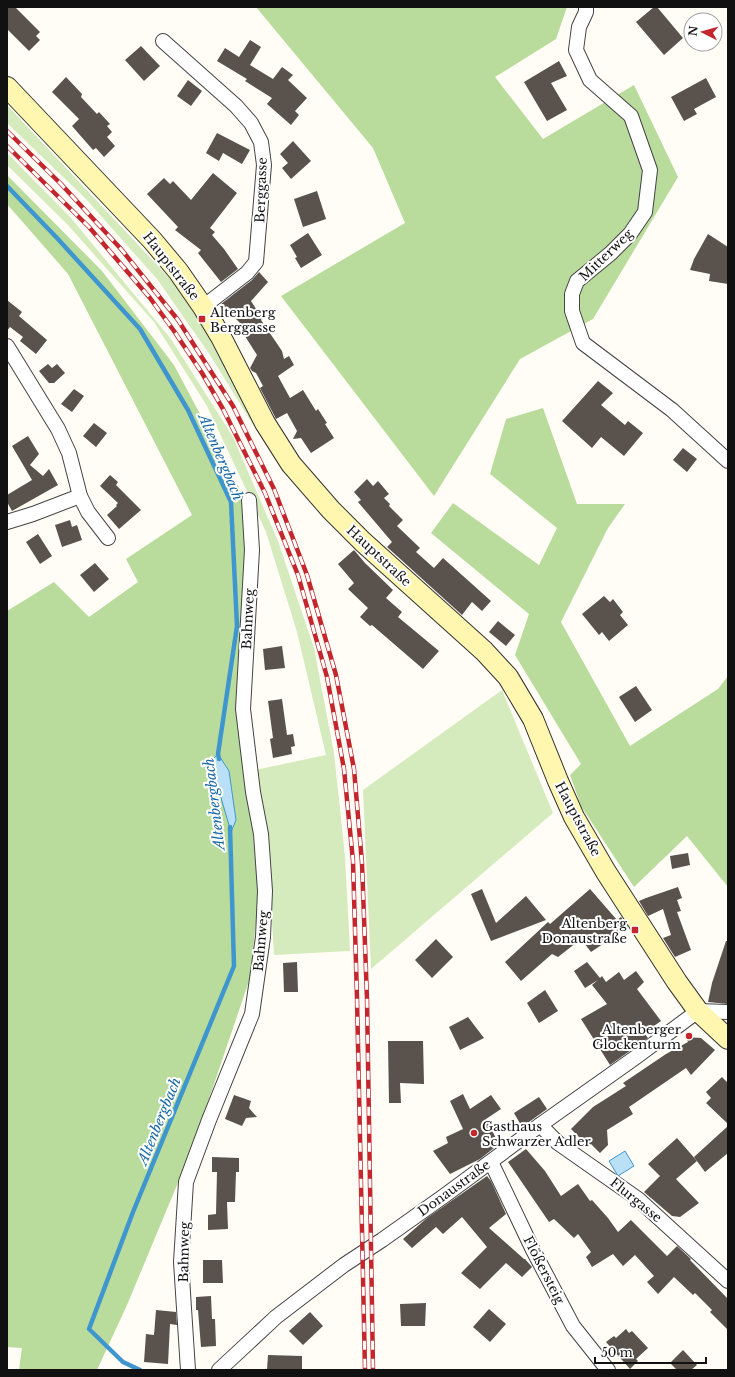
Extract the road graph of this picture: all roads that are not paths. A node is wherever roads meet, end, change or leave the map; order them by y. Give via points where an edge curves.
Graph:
1 (586, 7) edge
2 (163, 40) dead end
3 (7, 87) edge
4 (203, 307) junction
5 (7, 346) edge
6 (728, 460) edge
7 (80, 496) junction
8 (249, 500) dead end
9 (7, 522) edge
10 (108, 538) dead end
11 (698, 1011) junction
12 (728, 1012) edge
13 (728, 1039) edge
14 (540, 1125) junction
15 (491, 1162) junction
16 (728, 1281) edge
17 (188, 1370) edge
18 (219, 1370) edge
19 (608, 1370) edge

1 - 6 street, Mitterweg via 578,27 576,50 590,80 631,116 650,170 645,212 630,234 577,281 572,294 572,311 583,344 672,410
2 - 4 street, Berggasse via 236,106 251,123 261,142 264,165 256,262 247,273
3 - 4 main road, Hauptstraße via 152,240
4 - 11 main road, Hauptstraße via 265,423 291,464 363,542 484,651 508,678 533,719 574,817 606,872
5 - 7 street via 58,429 69,453
7 - 9 street
7 - 10 street via 88,512
8 - 17 street, Bahnweg via 252,550 243,709 261,834 265,891 263,937 252,1014 186,1182 182,1262
11 - 12 street
11 - 13 main road, Hauptstraße
11 - 14 street, Donaustraße
14 - 15 street, Donaustraße
14 - 16 street, Flurgasse via 558,1143 638,1199
15 - 18 street, Donaustraße via 344,1265 276,1317
15 - 19 street, Flößersteig via 572,1326

